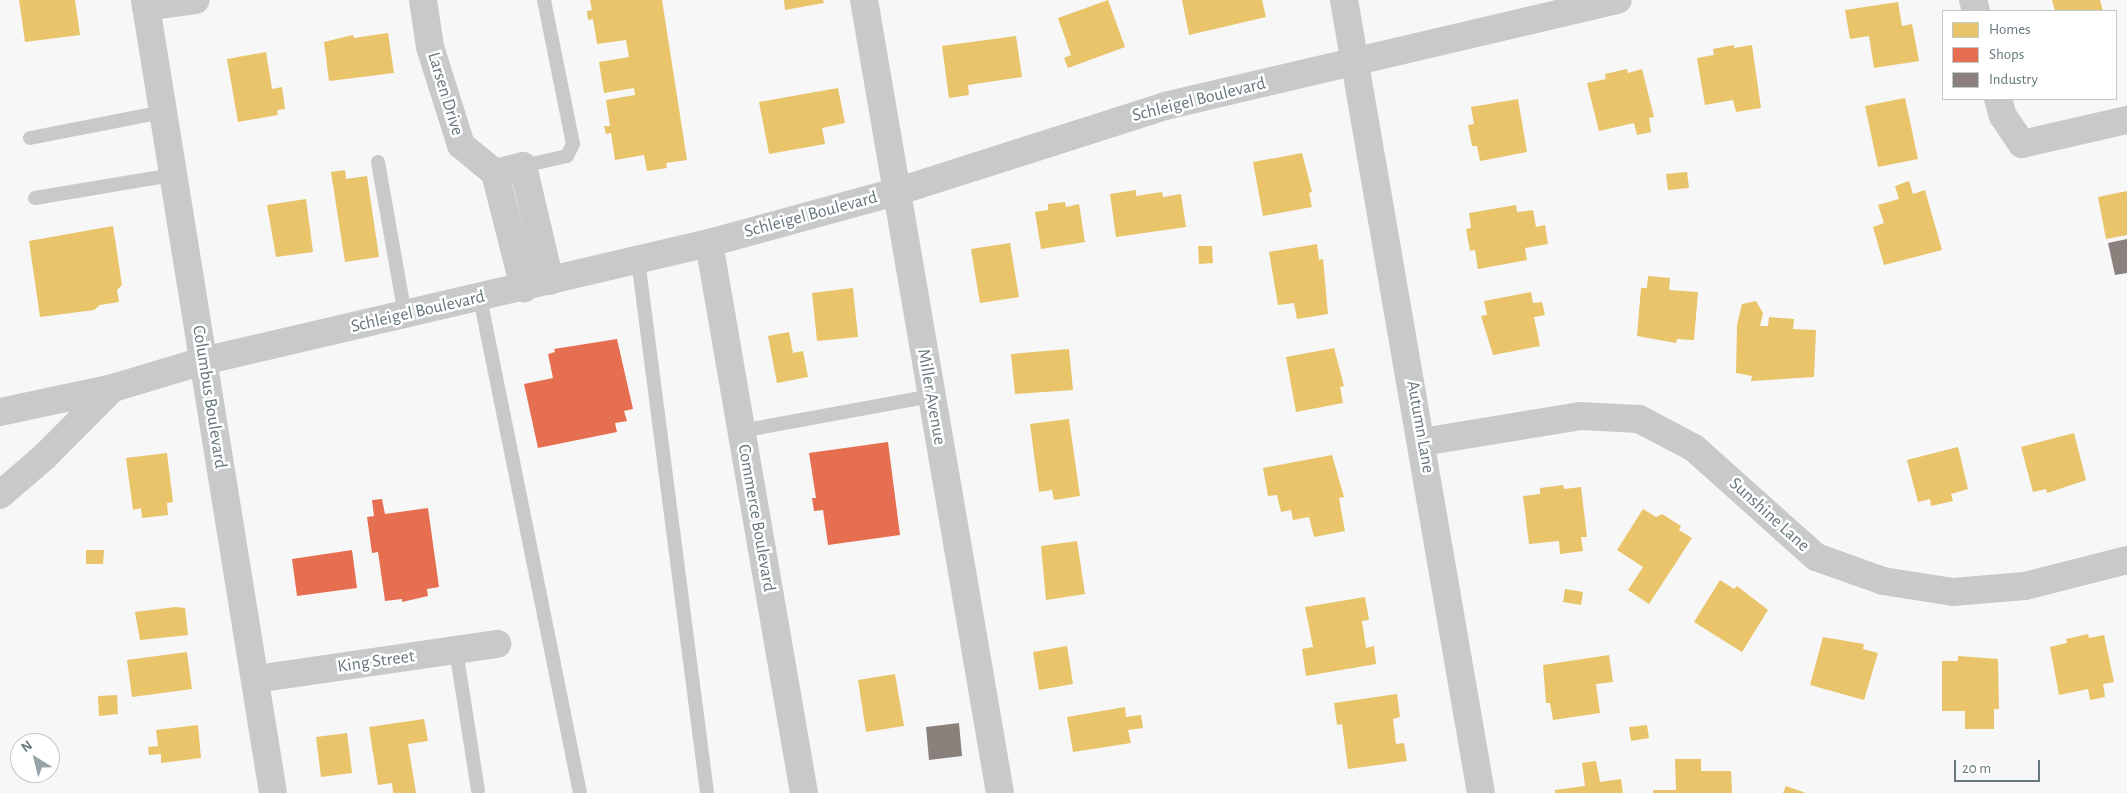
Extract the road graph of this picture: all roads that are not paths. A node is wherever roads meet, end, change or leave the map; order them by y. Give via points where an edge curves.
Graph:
1 (196, 0) edge
2 (423, 0) edge
3 (544, 0) edge
4 (864, 0) edge
5 (1344, 0) edge
6 (1618, 0) edge
7 (146, 4) edge
8 (1356, 62) junction
9 (1998, 100) edge
10 (163, 112) junction
11 (2127, 120) edge
12 (30, 138) dead end
13 (378, 162) dead end
14 (523, 166) junction
15 (495, 173) junction
16 (173, 175) junction
17 (896, 192) junction
18 (35, 198) dead end
19 (709, 243) junction
20 (638, 260) junction
21 (550, 281) junction
22 (524, 288) junction
23 (480, 298) junction
24 (404, 315) junction
25 (203, 361) junction
26 (112, 388) junction
27 (931, 396) junction
28 (0, 412) edge
29 (741, 431) junction
30 (1422, 442) junction
31 (0, 495) edge
32 (2127, 560) edge
33 (497, 644) dead end
34 (456, 650) junction
35 (256, 680) junction
36 (478, 790) dead end
37 (273, 793) edge
38 (580, 793) edge
39 (707, 793) edge
40 (804, 793) edge
41 (1000, 793) edge
42 (1481, 793) edge

1 - 7 street
2 - 15 street, Larsen Drive via 430,47 461,145
3 - 14 lane via 573,144 567,156
4 - 17 street, Miller Avenue
5 - 8 street, Autumn Lane
6 - 8 street, Schleigel Boulevard
7 - 10 street, Columbus Boulevard
8 - 17 street, Schleigel Boulevard via 1165,106
8 - 30 street, Autumn Lane
9 - 11 street via 2003,116 2022,144
10 - 12 lane
10 - 16 street, Columbus Boulevard
13 - 24 lane
14 - 15 street
14 - 21 street
15 - 22 street
16 - 18 lane
16 - 25 street, Columbus Boulevard
17 - 19 street, Schleigel Boulevard
17 - 27 street, Miller Avenue
19 - 20 street, Schleigel Boulevard
19 - 29 street, Commerce Boulevard
20 - 21 street, Schleigel Boulevard
20 - 39 lane
21 - 22 street, Schleigel Boulevard
22 - 23 street, Schleigel Boulevard
23 - 24 street, Schleigel Boulevard
23 - 38 lane
24 - 25 street, Schleigel Boulevard
25 - 26 street, Schleigel Boulevard
25 - 35 street, Columbus Boulevard
26 - 28 street, Schleigel Boulevard
26 - 31 street via 44,457
27 - 29 lane
27 - 41 street, Miller Avenue
29 - 40 street, Commerce Boulevard
30 - 32 street, Sunshine Lane via 1580,416 1639,419 1694,448 1816,557 1883,581 1953,592 2025,586
30 - 42 street, Autumn Lane
33 - 34 street, King Street
34 - 35 street, King Street
34 - 36 lane
35 - 37 street, Columbus Boulevard

